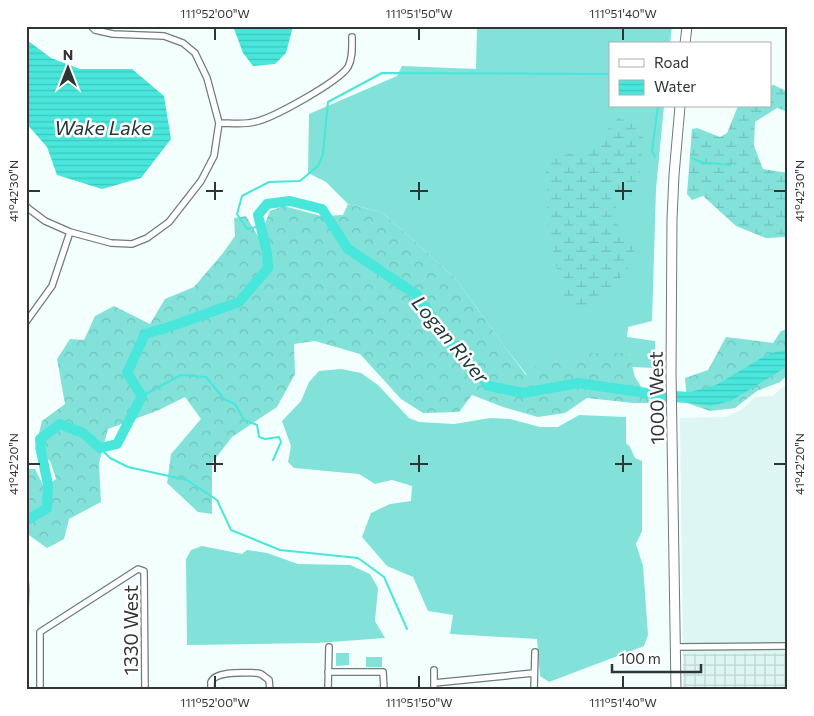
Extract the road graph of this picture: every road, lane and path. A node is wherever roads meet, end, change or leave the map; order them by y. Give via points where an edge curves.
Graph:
1 (90, 26) edge
2 (687, 26) edge
3 (352, 37) dead end
4 (685, 42) edge
5 (680, 108) edge
6 (219, 123) junction
7 (26, 206) edge
8 (70, 232) junction
9 (26, 322) edge
10 (788, 646) edge
11 (329, 647) dead end
12 (676, 647) junction
13 (535, 652) dead end
14 (434, 670) dead end
15 (328, 672) junction
16 (534, 673) junction
17 (434, 686) edge
18 (40, 690) edge
19 (145, 690) edge
20 (211, 690) edge
21 (270, 690) edge
22 (328, 690) edge
23 (384, 690) edge
24 (534, 690) edge
25 (676, 690) edge

1 - 6 street via 113,34 164,36 183,43 195,53 207,78
2 - 4 main road
3 - 6 street via 351,58 339,76 287,109 254,123
5 - 12 main road, 1000 West via 672,219
6 - 8 street via 214,156 201,181 169,222 147,238 132,244 111,243
7 - 8 street via 45,221
8 - 9 street via 52,286
10 - 12 street
11 - 15 street
12 - 25 main road, 1000 West
13 - 16 street
14 - 17 street
15 - 22 street
15 - 23 street via 383,672
16 - 17 street
16 - 24 street
18 - 19 street, 1330 West via 40,632 138,569 144,571
20 - 21 street via 215,676 257,673 266,676

